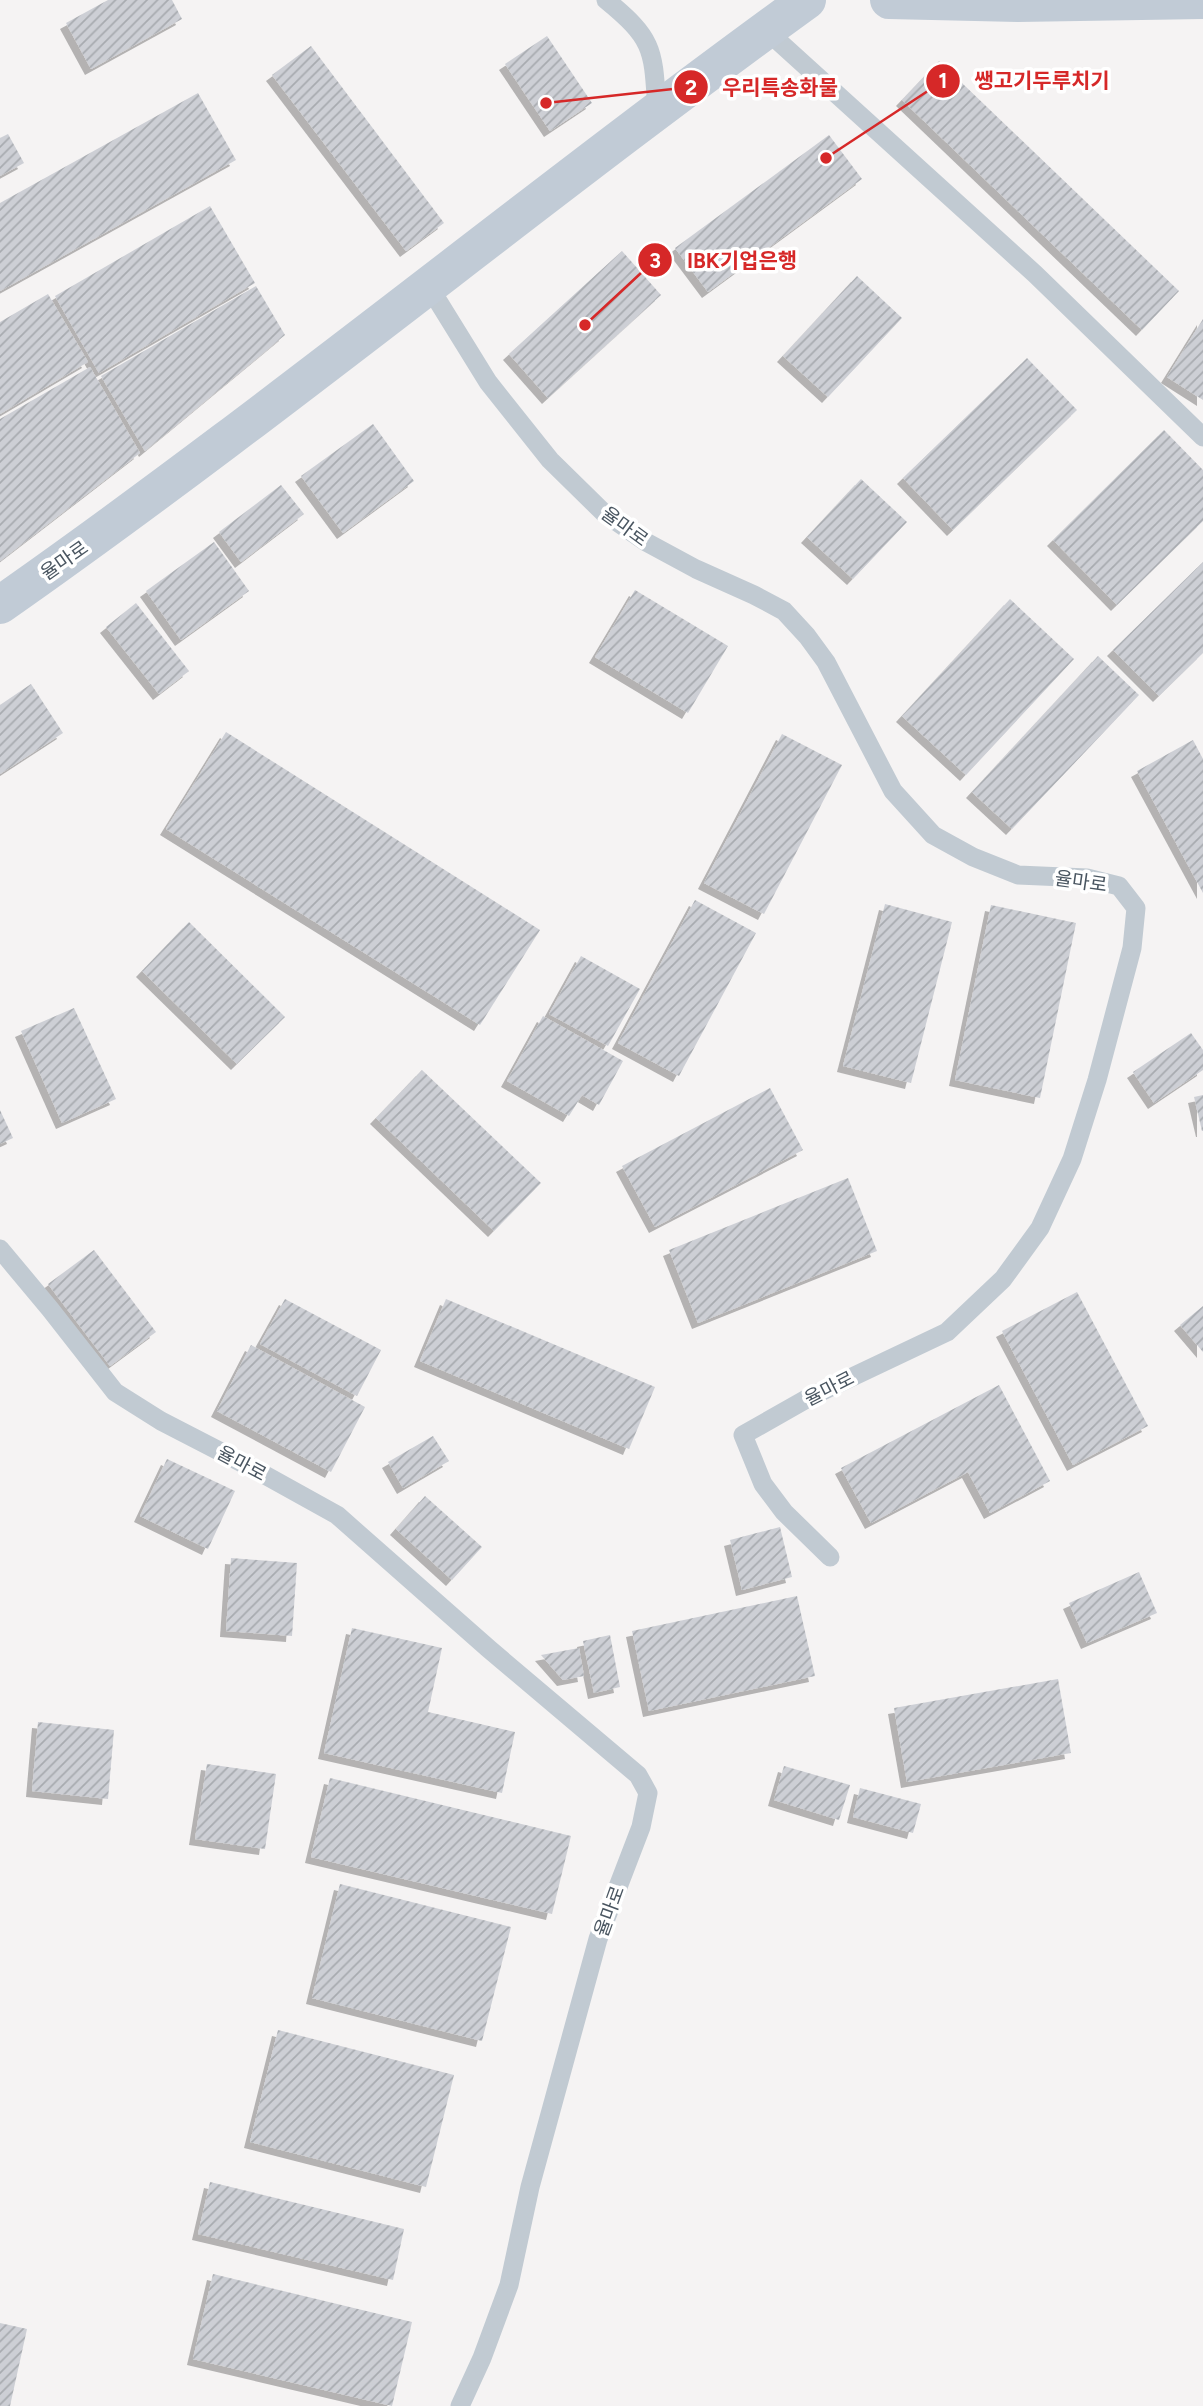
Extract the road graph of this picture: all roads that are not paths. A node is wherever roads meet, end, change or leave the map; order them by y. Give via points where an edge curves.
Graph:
1 (606, 0) edge
2 (807, 0) edge
3 (889, 0) edge
4 (1203, 0) edge
5 (766, 30) junction
6 (657, 110) junction
7 (428, 285) junction
8 (1203, 437) edge
9 (0, 605) edge
10 (0, 1249) edge
11 (830, 1556) dead end
12 (460, 2406) edge

1 - 6 lane via 642,33 654,57
2 - 5 street, 율마로
3 - 4 street
5 - 6 street, 율마로
5 - 8 lane via 1035,274
6 - 7 street, 율마로
7 - 9 street, 율마로 via 122,520
7 - 11 lane, 율마로 via 488,382 550,460 604,513 656,548 784,611 807,636 826,662 893,791 933,835 1018,875 1087,877 1119,886 1136,908 1132,948 1072,1159 1040,1228 1003,1279 947,1332 810,1397 743,1435 763,1484 784,1512
10 - 12 lane, 율마로 via 114,1392 337,1515 638,1775 648,1793 641,1827 598,1939 573,2027 509,2285

